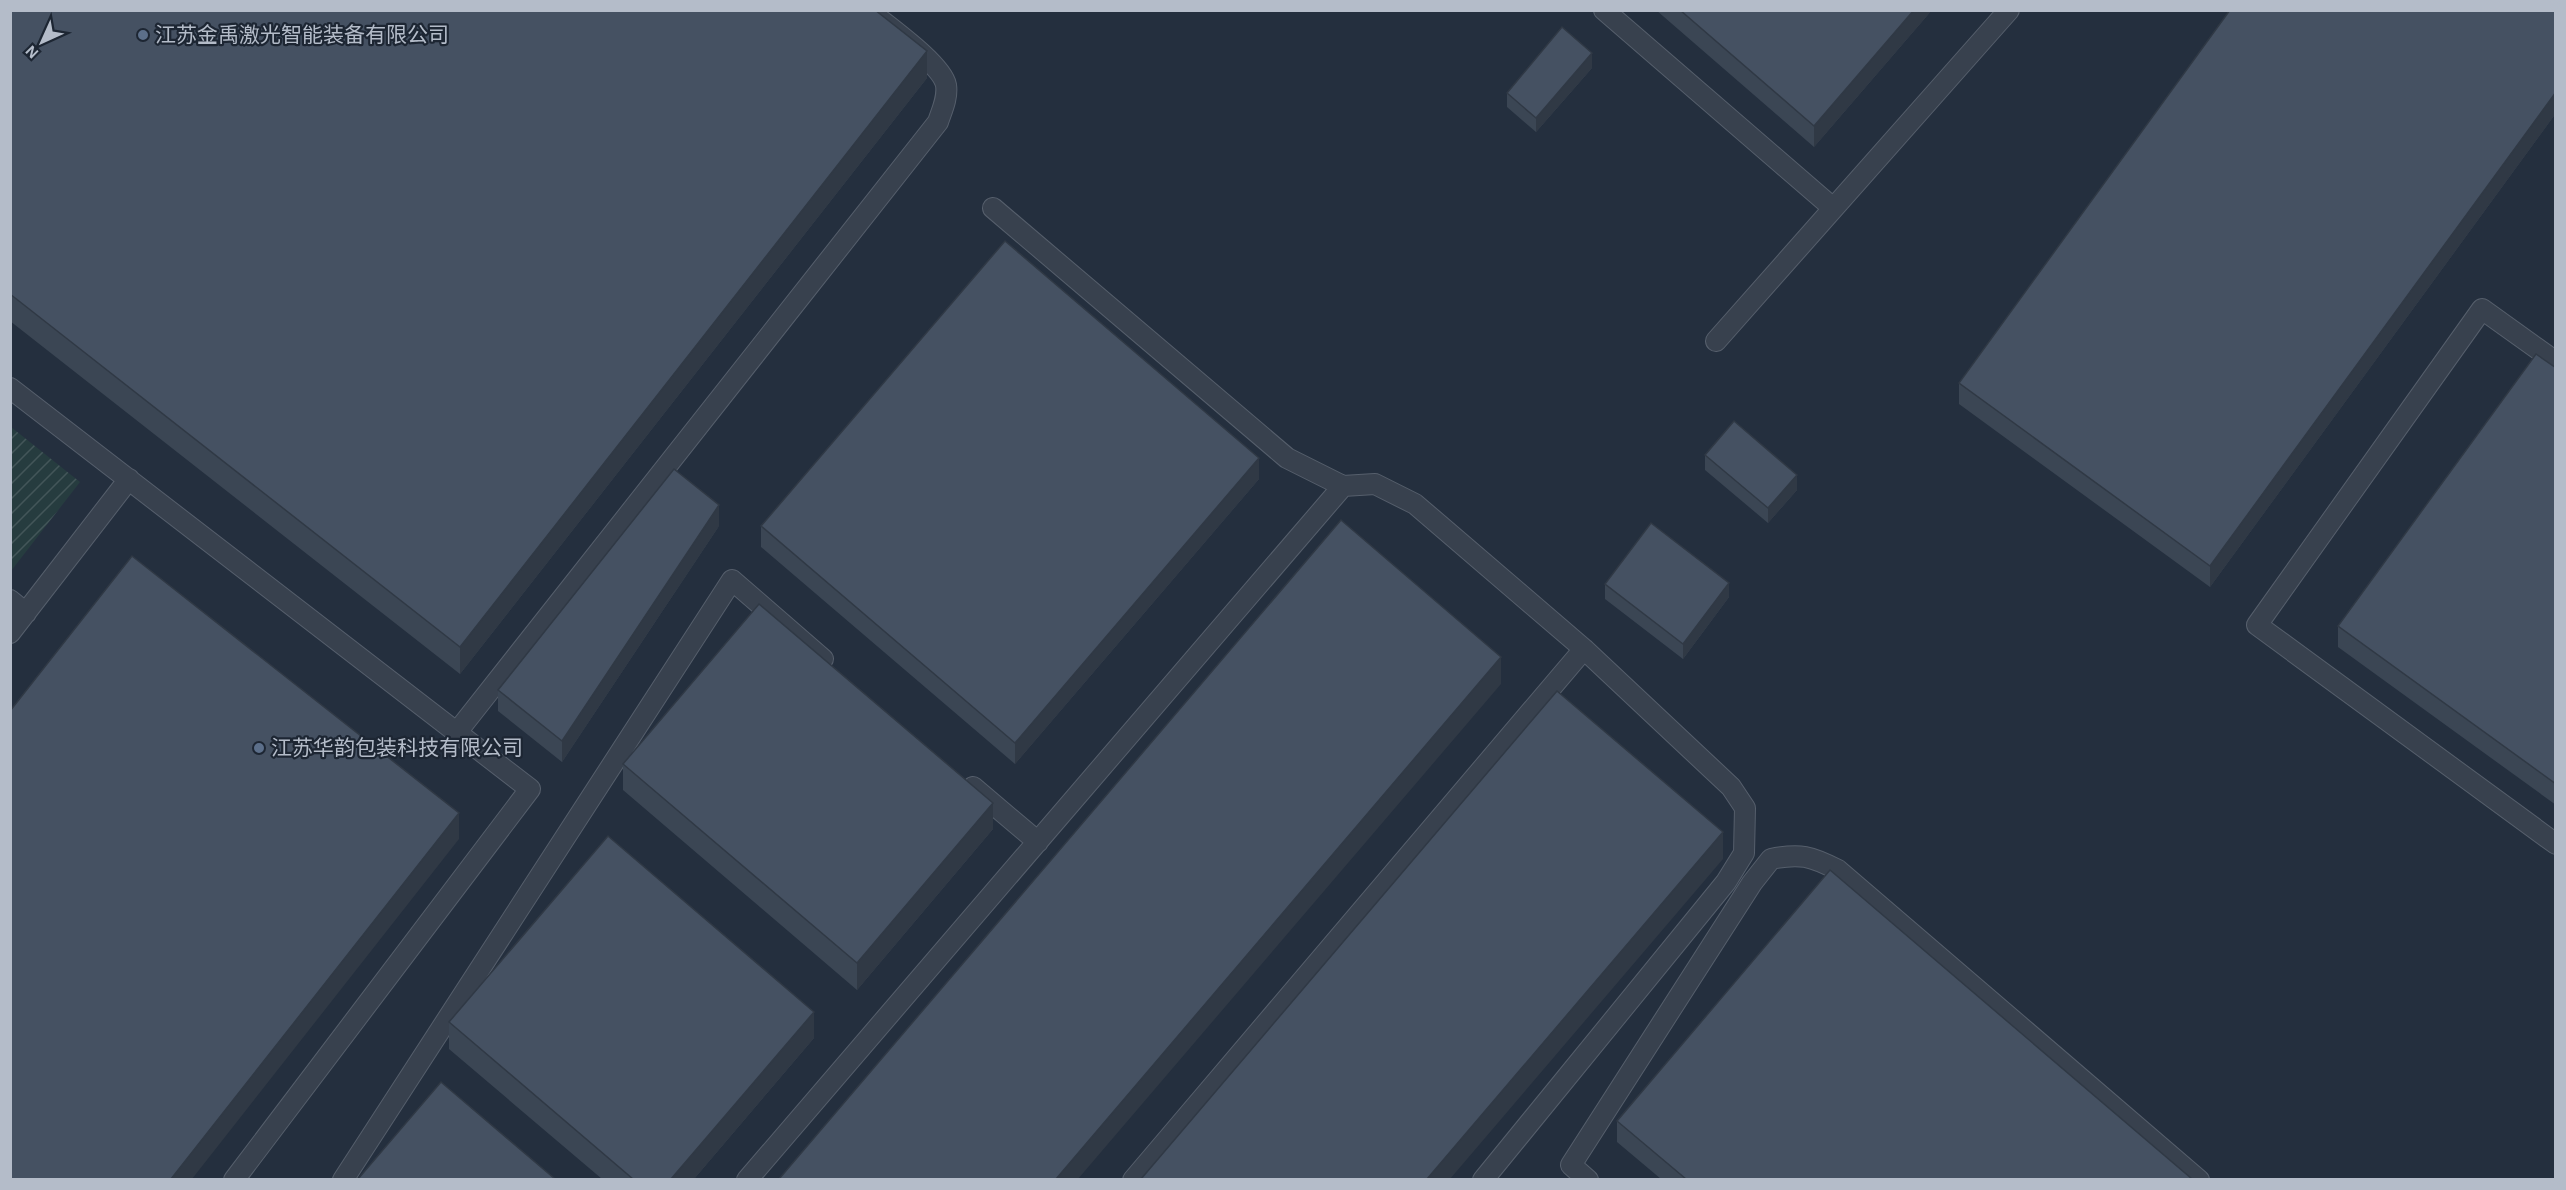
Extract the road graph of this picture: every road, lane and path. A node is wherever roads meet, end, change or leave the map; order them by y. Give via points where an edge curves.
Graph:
1 (868, 10) edge
2 (1604, 10) edge
3 (2009, 10) edge
4 (993, 208) dead end
5 (1833, 208) junction
6 (1716, 341) dead end
7 (2556, 362) edge
8 (10, 388) edge
9 (129, 479) junction
10 (1343, 486) junction
11 (10, 600) edge
12 (26, 613) junction
13 (10, 633) edge
14 (1584, 649) junction
15 (840, 673) edge
16 (457, 732) junction
17 (957, 773) edge
18 (1038, 842) junction
19 (2556, 844) edge
20 (234, 1179) edge
21 (343, 1179) edge
22 (747, 1179) edge
23 (1133, 1179) edge
24 (1483, 1179) edge
25 (1588, 1179) edge
26 (2199, 1179) edge

1 - 16 lane via 931,62 946,84 938,122
2 - 5 lane
3 - 5 lane
4 - 10 lane via 1287,458
5 - 6 lane
7 - 19 lane via 2482,309 2257,625
8 - 9 lane
9 - 12 lane
9 - 16 lane
10 - 14 lane via 1376,484 1415,504
10 - 18 lane
11 - 12 lane
12 - 13 lane
14 - 23 lane
14 - 24 lane via 1731,787 1745,808 1744,853 1726,882
15 - 21 lane via 732,580
16 - 20 lane via 530,789
17 - 18 lane
18 - 22 lane
25 - 26 lane via 1571,1165 1752,883 1771,859 1794,854 1814,858 1838,870

